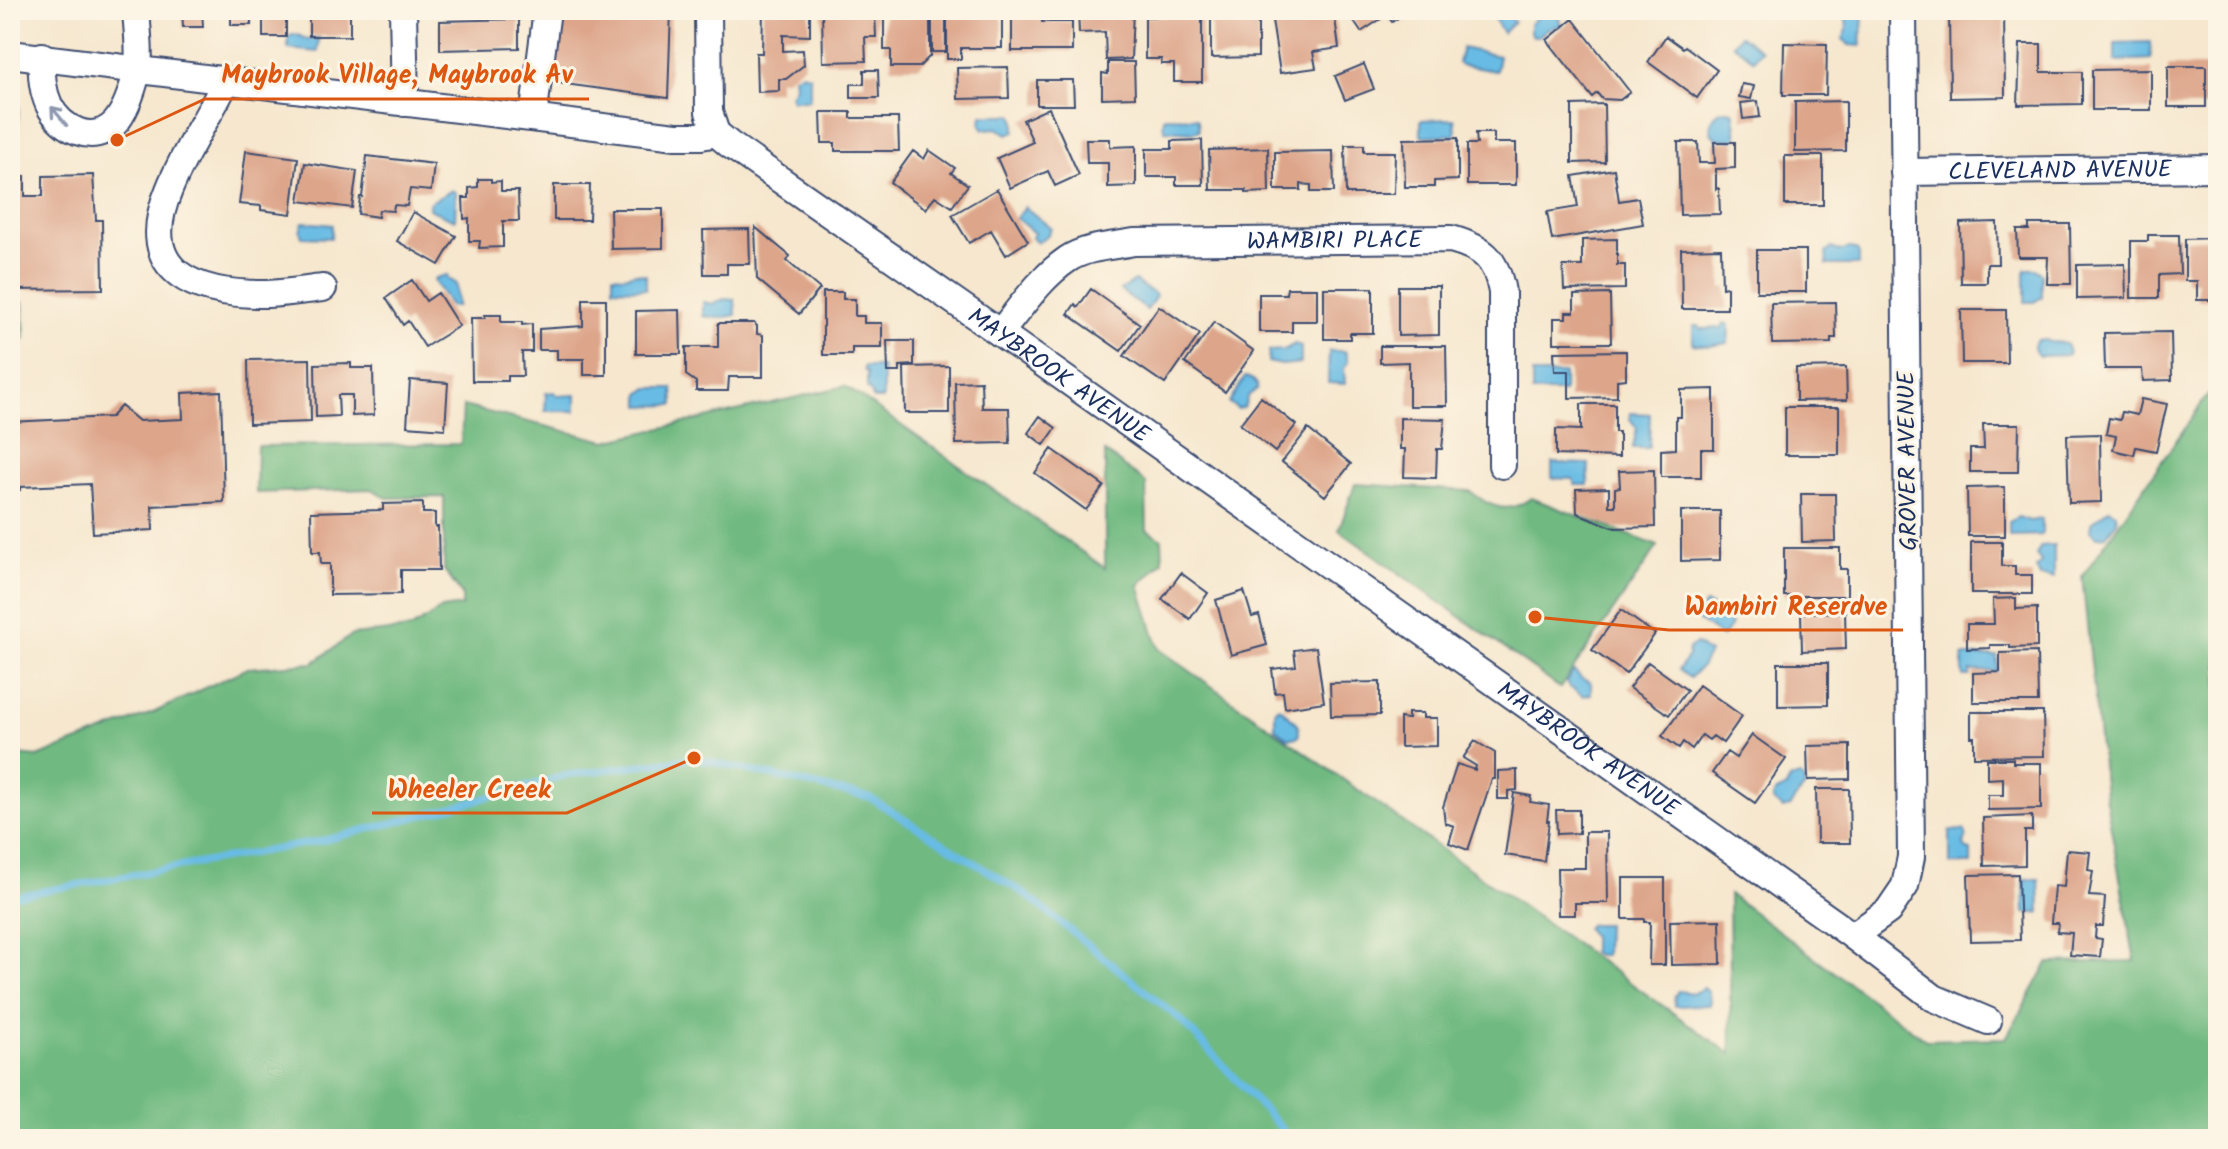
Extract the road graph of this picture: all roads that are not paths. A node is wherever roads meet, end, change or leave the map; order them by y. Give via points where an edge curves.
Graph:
1 (136, 10) edge
2 (403, 10) edge
3 (547, 10) edge
4 (708, 10) edge
5 (1903, 10) edge
6 (10, 54) edge
7 (42, 56) junction
8 (138, 70) junction
9 (226, 81) junction
10 (405, 103) junction
11 (533, 118) junction
12 (716, 133) junction
13 (2218, 168) edge
14 (1904, 172) junction
15 (323, 288) dead end
16 (1000, 333) junction
17 (1502, 465) dead end
18 (1853, 936) junction
19 (1988, 1021) dead end

1 - 8 street
2 - 10 street
3 - 11 street
4 - 12 street via 708,97
5 - 14 street, GROVER AVENUE
6 - 7 street
7 - 8 street
8 -> 7 street via 114,124 104,131 79,133 65,126 50,106
8 - 9 street
9 - 10 street
9 - 15 street via 168,192 158,235 164,257 181,276 214,290 268,294
10 - 11 street
11 - 12 street via 676,136
12 - 16 street, MAYBROOK AVENUE
13 - 14 street, CLEVELAND AVENUE
14 - 18 street, GROVER AVENUE via 1911,857 1905,886 1888,911
16 - 17 street, WAMBIRI PLACE via 1069,258 1099,248 1134,242 1451,239 1486,255 1498,274
16 - 18 street, MAYBROOK AVENUE
18 - 19 street, MAYBROOK AVENUE via 1934,998

